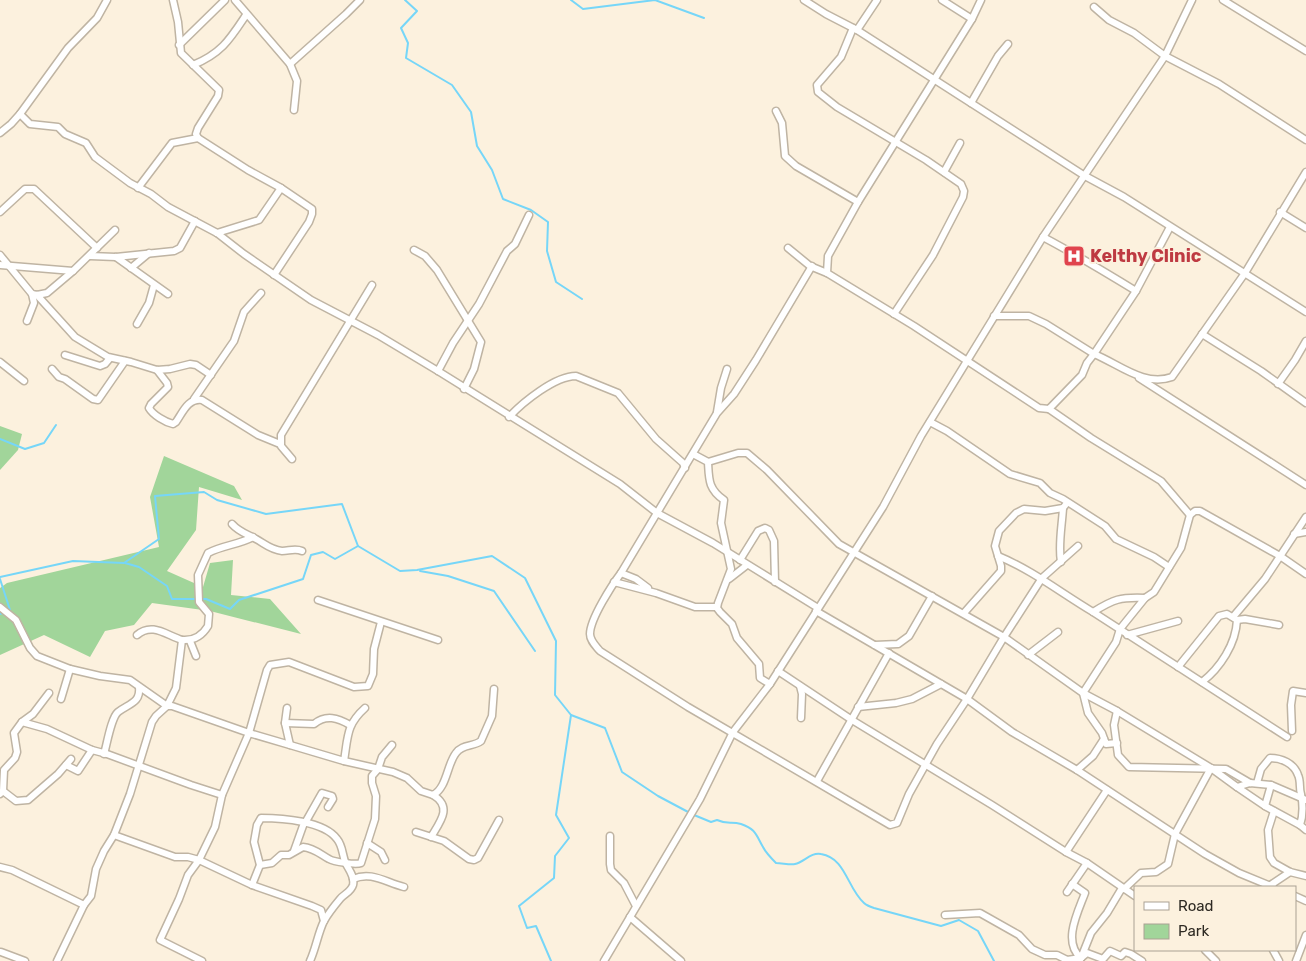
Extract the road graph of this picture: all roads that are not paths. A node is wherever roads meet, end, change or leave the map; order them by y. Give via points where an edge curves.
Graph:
1 (107, 0) edge
2 (173, 0) edge
3 (225, 0) edge
4 (235, 0) edge
5 (360, 0) edge
6 (804, 0) edge
7 (877, 0) edge
8 (942, 0) edge
9 (981, 0) edge
10 (1192, 0) edge
11 (1223, 0) edge
12 (1094, 7) dead end
13 (246, 14) junction
14 (972, 18) junction
15 (855, 29) junction
16 (1008, 44) dead end
17 (179, 45) junction
18 (1306, 51) edge
19 (1165, 56) junction
20 (290, 64) junction
21 (193, 65) junction
22 (935, 80) junction
23 (971, 103) junction
24 (294, 110) dead end
25 (776, 111) dead end
26 (20, 114) junction
27 (0, 133) edge
28 (198, 138) junction
29 (1306, 140) edge
30 (895, 142) junction
31 (960, 143) dead end
32 (944, 172) junction
33 (1306, 172) edge
34 (1085, 176) junction
35 (138, 188) junction
36 (282, 188) junction
37 (858, 202) junction
38 (0, 212) edge
39 (1280, 212) junction
40 (529, 216) dead end
41 (195, 222) junction
42 (1170, 227) junction
43 (1306, 228) edge
44 (115, 230) dead end
45 (217, 233) junction
46 (1043, 237) junction
47 (97, 248) junction
48 (788, 248) dead end
49 (414, 250) dead end
50 (150, 252) junction
51 (0, 255) edge
52 (90, 256) junction
53 (116, 257) junction
54 (0, 265) edge
55 (812, 266) junction
56 (10, 267) junction
57 (131, 268) junction
58 (73, 272) junction
59 (827, 273) junction
60 (1245, 273) junction
61 (274, 274) junction
62 (154, 285) junction
63 (372, 285) dead end
64 (1136, 290) junction
65 (261, 293) dead end
66 (35, 294) junction
67 (168, 294) dead end
68 (1306, 312) edge
69 (894, 314) junction
70 (994, 316) junction
71 (469, 320) junction
72 (27, 321) dead end
73 (349, 321) junction
74 (138, 324) dead end
75 (1202, 334) junction
76 (1306, 341) edge
77 (1094, 354) junction
78 (66, 355) dead end
79 (110, 358) junction
80 (967, 360) junction
81 (125, 361) junction
82 (0, 362) edge
83 (727, 368) dead end
84 (52, 369) dead end
85 (157, 370) junction
86 (438, 371) junction
87 (211, 375) junction
88 (1134, 375) junction
89 (24, 381) dead end
90 (1278, 384) junction
91 (464, 389) junction
92 (194, 399) junction
93 (1306, 403) edge
94 (1049, 409) junction
95 (717, 413) junction
96 (509, 417) junction
97 (930, 422) junction
98 (280, 444) junction
99 (693, 454) junction
100 (292, 459) dead end
101 (708, 462) junction
102 (685, 468) junction
103 (1306, 485) edge
104 (1065, 506) junction
105 (657, 513) junction
106 (1190, 515) junction
107 (1306, 517) edge
108 (232, 524) dead end
109 (1306, 532) edge
110 (1294, 534) junction
111 (253, 537) junction
112 (1078, 546) dead end
113 (302, 551) dead end
114 (726, 552) junction
115 (854, 552) junction
116 (998, 556) junction
117 (1280, 556) junction
118 (740, 560) junction
119 (1061, 562) junction
120 (747, 564) junction
121 (1169, 567) junction
122 (621, 573) junction
123 (1306, 574) edge
124 (1042, 578) junction
125 (727, 581) junction
126 (614, 582) junction
127 (775, 582) junction
128 (656, 593) junction
129 (932, 596) junction
130 (1145, 598) junction
131 (318, 600) dead end
132 (717, 606) junction
133 (0, 607) edge
134 (817, 609) junction
135 (1093, 612) junction
136 (964, 613) junction
137 (1235, 619) junction
138 (1178, 621) dead end
139 (381, 622) junction
140 (1279, 625) dead end
141 (1120, 629) junction
142 (1058, 632) dead end
143 (137, 635) dead end
144 (1127, 635) junction
145 (1004, 637) junction
146 (182, 640) junction
147 (438, 640) dead end
148 (190, 641) junction
149 (874, 644) junction
150 (889, 653) junction
151 (1028, 655) junction
152 (196, 656) dead end
153 (1178, 667) junction
154 (70, 669) junction
155 (778, 671) junction
156 (1202, 682) junction
157 (770, 684) junction
158 (941, 684) junction
159 (800, 686) junction
160 (140, 687) junction
161 (494, 689) dead end
162 (49, 693) dead end
163 (1083, 693) junction
164 (1306, 693) edge
165 (61, 699) dead end
166 (967, 700) junction
167 (167, 706) junction
168 (858, 707) junction
169 (287, 708) dead end
170 (365, 708) dead end
171 (1117, 711) junction
172 (801, 718) dead end
173 (852, 720) junction
174 (22, 722) junction
175 (285, 722) junction
176 (350, 725) junction
177 (1292, 731) dead end
178 (732, 732) junction
179 (249, 733) junction
180 (1287, 737) dead end
181 (1104, 739) junction
182 (1117, 743) junction
183 (290, 744) junction
184 (392, 745) dead end
185 (92, 750) junction
186 (104, 754) junction
187 (71, 759) dead end
188 (344, 760) junction
189 (66, 765) junction
190 (925, 765) junction
191 (139, 766) junction
192 (1211, 768) junction
193 (378, 769) junction
194 (1077, 770) junction
195 (817, 781) junction
196 (1253, 783) junction
197 (1271, 785) junction
198 (1237, 787) junction
199 (1107, 790) junction
200 (1, 792) edge
201 (222, 795) junction
202 (433, 795) junction
203 (1304, 800) edge
204 (1265, 806) junction
205 (328, 807) dead end
206 (1274, 811) junction
207 (499, 820) dead end
208 (305, 823) junction
209 (1300, 825) junction
210 (1306, 830) edge
211 (416, 832) dead end
212 (1175, 834) junction
213 (114, 835) junction
214 (610, 836) dead end
215 (431, 837) junction
216 (367, 842) junction
217 (294, 851) junction
218 (1066, 852) junction
219 (199, 860) junction
220 (385, 860) dead end
221 (345, 862) junction
222 (1087, 863) junction
223 (260, 865) junction
224 (0, 867) edge
225 (1290, 872) junction
226 (1306, 876) edge
227 (353, 879) junction
228 (1072, 884) junction
229 (252, 885) junction
230 (1271, 886) edge
231 (404, 887) dead end
232 (1123, 889) junction
233 (1066, 892) dead end
234 (1134, 895) edge
235 (84, 905) junction
236 (636, 906) junction
237 (945, 915) dead end
238 (630, 917) junction
239 (324, 921) junction
240 (1306, 935) edge
241 (1206, 951) edge
242 (1, 952) dead end
243 (608, 954) junction
244 (1081, 959) edge
245 (26, 961) edge
246 (57, 961) edge
247 (202, 961) edge
248 (310, 961) edge
249 (604, 961) edge
250 (613, 961) edge
251 (681, 961) edge
252 (1142, 961) edge
253 (1216, 961) edge
254 (1296, 961) edge

1 - 26 street
2 - 17 street
3 - 17 street
4 - 13 street
5 - 20 street
6 - 15 street
7 - 15 street
8 - 14 street
9 - 14 street
10 - 19 street
11 - 18 street
12 - 19 street
13 - 20 street
13 - 21 street via 222,48
14 - 22 street
15 - 22 street
15 - 30 street via 841,57 817,85 817,90 837,107
16 - 23 street
17 - 21 street via 184,57
19 - 29 street via 1219,84
19 - 34 street
20 - 24 street via 297,81
21 - 28 street via 219,90 198,128
22 - 23 street
22 - 30 street
23 - 34 street
25 - 37 street via 782,123 785,156 796,166
26 - 27 street
26 - 35 street via 30,124 58,127 65,134 86,143 95,157
28 - 35 street via 172,143
28 - 36 street
30 - 32 street
30 - 37 street
31 - 32 street
32 - 69 street via 962,184 963,197 933,255
33 - 39 street
34 - 42 street
34 - 46 street
35 - 41 street
36 - 45 street via 259,220
36 - 61 street via 313,211
37 - 59 street via 828,256
38 - 47 street via 25,189 34,189
39 - 43 street
39 - 60 street
40 - 71 street
41 - 45 street
41 - 50 street via 180,248
42 - 60 street
42 - 64 street
44 - 47 street
45 - 61 street
46 - 64 street
46 - 70 street
47 - 52 street
48 - 55 street
49 - 71 street via 438,270
50 - 53 street
50 - 57 street
51 - 56 street
52 - 53 street
52 - 58 street
53 - 57 street
54 - 56 street
55 - 59 street
55 - 95 street via 756,360
56 - 58 street
56 - 66 street
57 - 62 street
58 - 66 street via 47,293
59 - 69 street
60 - 68 street
60 - 75 street
61 - 73 street
62 - 67 street
62 - 74 street via 149,304
63 - 73 street
64 - 77 street
65 - 87 street via 244,312 234,341
66 - 72 street
66 - 79 street via 75,337
69 - 80 street
70 - 77 street via 1029,316
70 - 80 street
71 - 86 street
71 - 91 street via 480,337 481,346
73 - 86 street
73 - 98 street via 281,435
75 - 88 street via 1172,377 1162,380
75 - 90 street
76 - 90 street
77 - 88 street
77 - 94 street via 1082,375
78 - 79 street via 100,366
79 - 81 street
80 - 94 street via 1039,408
80 - 97 street
81 - 84 street via 98,400 93,400 60,378
81 - 85 street
82 - 89 street
83 - 95 street
85 - 87 street via 190,364
85 - 92 street via 168,387 150,404 150,411 173,424
86 - 91 street
87 - 92 street
88 - 103 street
90 - 93 street
91 - 96 street
92 - 98 street via 202,400 258,435
94 - 106 street via 1161,481
95 - 99 street
96 - 102 street via 521,404 546,387 576,376 618,393
96 - 105 street via 620,484
97 - 104 street via 1010,474 1040,483
97 - 115 street
98 - 100 street
99 - 101 street
99 - 102 street
101 - 114 street via 710,484 724,500 721,523
101 - 115 street via 747,453 833,539
102 - 105 street
104 - 116 street via 1044,511 1024,509 1016,513 999,530 995,542
104 - 119 street via 1059,550
104 - 121 street via 1105,526 1116,539
105 - 114 street
105 - 122 street
106 - 117 street via 1195,510 1200,511
106 - 121 street via 1180,548
107 - 110 street
108 - 111 street
109 - 110 street
110 - 117 street
111 - 113 street via 278,550
111 - 148 street via 208,553 198,575 199,602 209,614 208,626 205,632
112 - 119 street
114 - 118 street
114 - 125 street via 731,567
115 - 129 street
115 - 134 street
116 - 124 street
116 - 136 street via 1001,571
117 - 123 street
117 - 137 street
118 - 120 street
118 - 127 street via 758,531 769,530 774,541
119 - 124 street
120 - 125 street
120 - 127 street
121 - 130 street via 1154,592
122 - 126 street
122 - 128 street
124 - 135 street
124 - 145 street
125 - 132 street
126 - 128 street
126 - 178 street via 592,626 590,636 595,646
127 - 134 street
128 - 132 street via 696,607
129 - 136 street
129 - 149 street via 910,636 898,644
130 - 135 street via 1112,600
130 - 141 street
131 - 139 street
132 - 157 street via 732,624 737,638 758,662 760,678
133 - 154 street via 19,625 33,652
134 - 149 street
134 - 155 street
135 - 141 street
136 - 145 street
137 - 140 street
137 - 153 street via 1227,614 1219,616
137 - 156 street via 1234,636 1220,663
138 - 144 street
139 - 147 street
139 - 179 street via 374,650 373,674 368,686 354,687 289,662 270,665
141 - 144 street
141 - 163 street via 1116,642
142 - 151 street
143 - 146 street via 150,628
144 - 153 street
145 - 151 street
145 - 166 street
146 - 148 street
146 - 167 street via 176,688
148 - 152 street
149 - 150 street
150 - 158 street
150 - 168 street
151 - 163 street
153 - 156 street
154 - 160 street via 126,679
154 - 165 street
155 - 157 street
155 - 159 street
156 - 180 street
157 - 178 street
158 - 166 street
158 - 168 street via 896,704
159 - 172 street
159 - 173 street
160 - 167 street
160 - 186 street via 139,696 132,705 117,713
161 - 202 street via 492,716 481,741 462,747 455,753 440,789
162 - 174 street via 33,714
163 - 171 street
163 - 181 street via 1088,713
164 - 177 street via 1293,691
166 - 190 street
166 - 194 street via 1012,732
167 - 179 street
167 - 191 street via 152,722
168 - 173 street
169 - 175 street
170 - 176 street
171 - 182 street via 1114,725
171 - 192 street
173 - 190 street
173 - 195 street
174 - 185 street via 47,729
174 - 200 street via 14,733 17,752 4,770
175 - 176 street via 314,724 320,719 332,718
175 - 183 street
176 - 188 street
178 - 195 street
178 - 236 street via 700,799
179 - 183 street
179 - 201 street
181 - 182 street via 1106,744
181 - 194 street via 1093,756
182 - 192 street via 1118,755 1129,766
183 - 188 street
184 - 193 street
185 - 186 street
185 - 189 street via 78,771
186 - 191 street
187 - 189 street
188 - 193 street
189 - 200 street via 28,800 16,801
190 - 195 street via 897,823 892,825
190 - 218 street
191 - 201 street
191 - 213 street
192 - 196 street via 1226,769
192 - 198 street
192 - 212 street
193 - 202 street via 407,778 421,791
193 - 216 street via 372,776 376,796 374,820
194 - 199 street
196 - 197 street
196 - 198 street
196 - 203 street via 1270,758 1279,758 1293,766
197 - 203 street
197 - 204 street
198 - 204 street
199 - 212 street
199 - 218 street
201 - 219 street via 215,827
202 - 215 street via 441,801 444,810
203 - 209 street
204 - 206 street
205 - 208 street via 332,796 322,793
206 - 209 street
206 - 225 street via 1268,830 1270,857
207 - 215 street via 476,860
208 - 217 street
208 - 221 street via 333,833 342,846
208 - 223 street via 261,818 254,842
209 - 210 street
211 - 215 street
212 - 230 street via 1239,873
212 - 232 street via 1168,864 1156,872 1141,873
213 - 219 street via 175,857
213 - 235 street via 100,860 91,896
214 - 236 street via 611,870 624,883
216 - 220 street via 381,852
216 - 221 street via 361,863
217 - 221 street via 309,848 329,859
217 - 223 street via 281,855 272,863
218 - 222 street
219 - 229 street
219 - 247 street via 188,876 160,940
221 - 227 street
222 - 228 street
222 - 232 street
223 - 229 street
224 - 235 street
225 - 226 street
225 - 230 street
227 - 231 street via 370,876
227 - 239 street via 350,890
228 - 233 street
228 - 244 street via 1085,893 1071,936 1076,954
229 - 239 street via 320,910
232 - 234 street
232 - 244 street via 1091,933
235 - 246 street
236 - 238 street
237 - 244 street via 980,913 1019,935 1045,956
238 - 243 street
238 - 251 street
239 - 248 street
240 - 254 street
241 - 253 street
242 - 245 street
243 - 249 street
243 - 250 street
244 - 252 street via 1087,953 1103,959 1110,951 1121,956 1125,952

